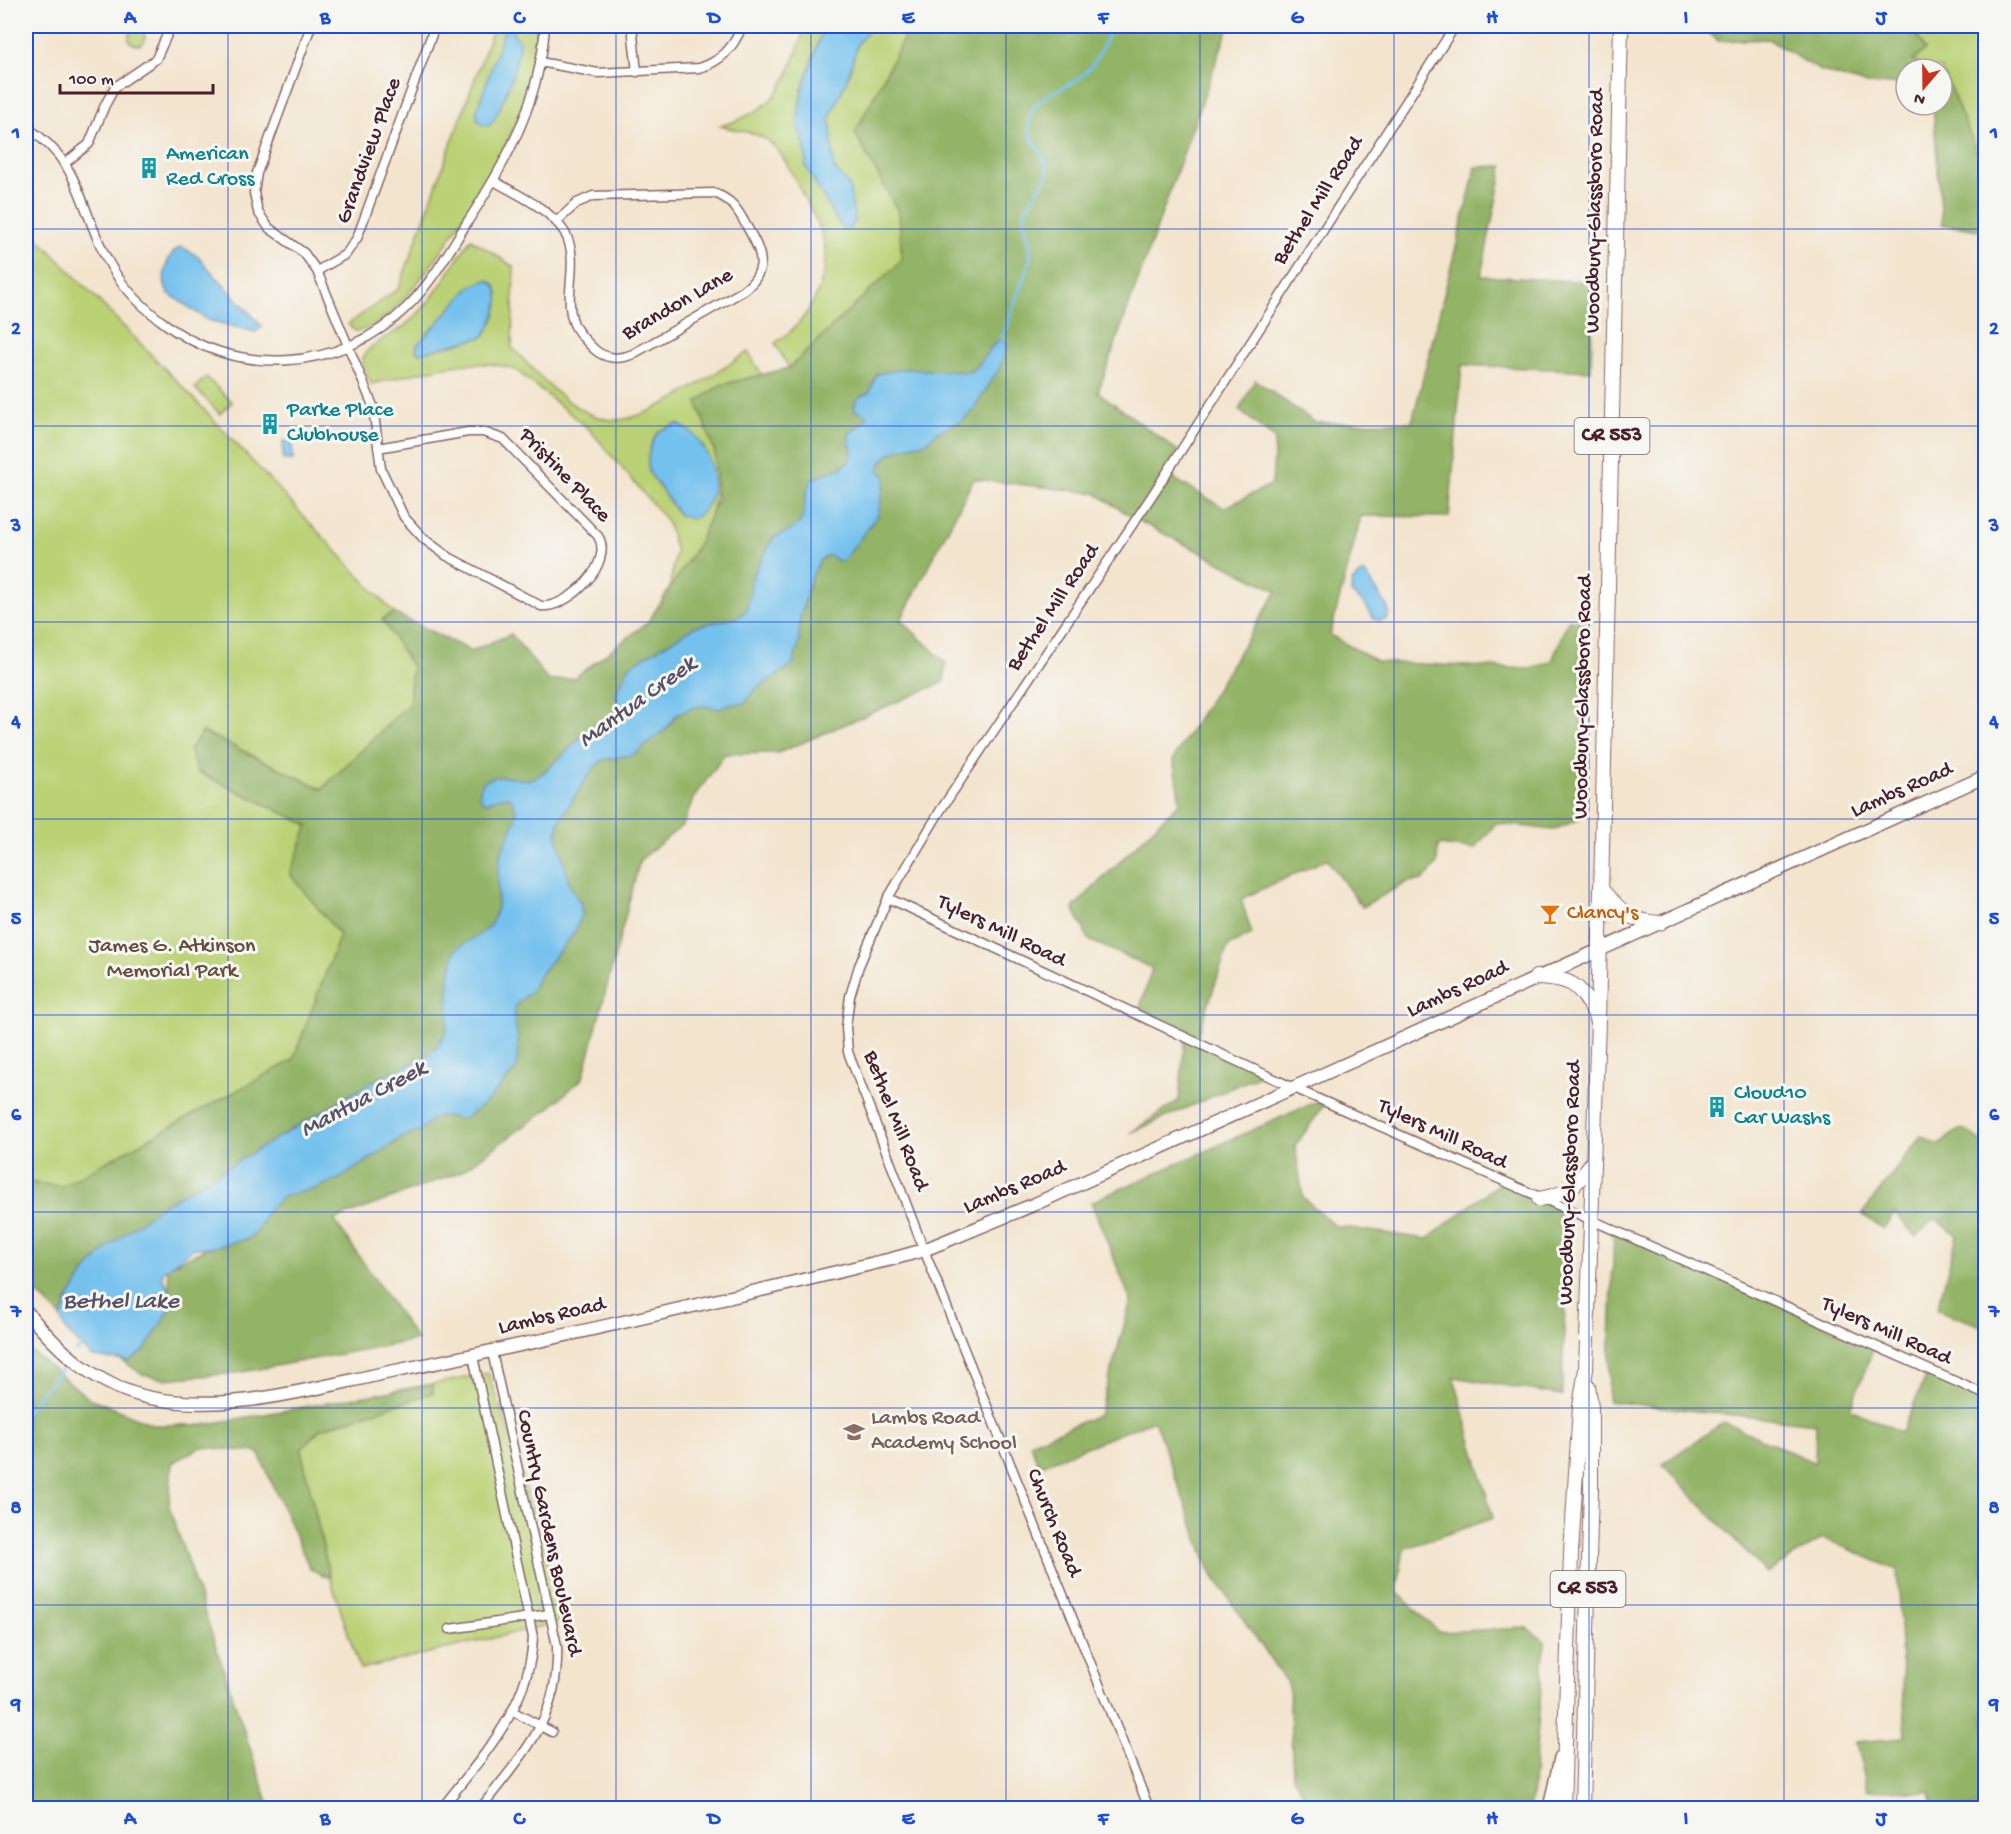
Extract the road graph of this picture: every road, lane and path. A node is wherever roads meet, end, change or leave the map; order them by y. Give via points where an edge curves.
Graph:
1 (171, 26) edge
2 (311, 26) edge
3 (435, 26) edge
4 (545, 26) edge
5 (632, 26) edge
6 (742, 26) edge
7 (1455, 26) edge
8 (1621, 26) edge
9 (540, 62) junction
10 (637, 72) junction
11 (26, 127) edge
12 (64, 164) junction
13 (494, 181) junction
14 (556, 222) junction
15 (317, 271) junction
16 (349, 347) junction
17 (378, 448) junction
18 (1986, 776) edge
19 (1601, 889) junction
20 (888, 898) junction
21 (1660, 923) junction
22 (1600, 950) junction
23 (1536, 977) junction
24 (1598, 1021) junction
25 (1294, 1088) junction
26 (1593, 1161) junction
27 (1539, 1199) junction
28 (1590, 1220) junction
29 (924, 1250) junction
30 (26, 1311) edge
31 (492, 1352) junction
32 (473, 1356) junction
33 (1586, 1369) junction
34 (1986, 1395) edge
35 (550, 1614) junction
36 (529, 1618) junction
37 (450, 1629) dead end
38 (513, 1712) junction
39 (541, 1726) junction
40 (552, 1732) dead end
41 (1562, 1758) junction
42 (442, 1809) edge
43 (481, 1809) edge
44 (1149, 1809) edge
45 (1551, 1809) edge
46 (1563, 1809) edge
47 (1582, 1809) edge

1 - 12 street via 159,54 115,87 89,144
2 - 15 street, Pristine Place via 257,173 254,194 258,212 269,228 304,253
3 - 15 street, Grandview Place via 357,238 346,254
4 - 9 street
5 - 10 street
6 - 10 street via 728,51 711,64 693,69
7 - 20 street, Bethel Mill Road via 1150,497 940,811
8 - 19 main road, Woodbury-Glassboro Road / CR 553
9 - 10 street via 598,73
9 - 13 street via 525,120
11 - 12 street
12 - 16 street via 78,184 100,245 116,274 145,307 176,332 209,349 259,360 306,359
13 - 14 street, Brandon Lane
13 - 16 street via 417,296 383,328
14 - 14 street, Brandon Lane via 572,254 574,326 596,351 609,357 633,354 750,285 760,270 760,249 737,209 713,193 593,196
15 - 16 street, Pristine Place
16 - 17 street, Pristine Place via 373,406
17 - 17 street, Pristine Place via 468,432 503,439 598,536 603,553 599,566 557,604 546,607 532,602 447,556 419,534 391,494
18 - 21 main road, Lambs Road
19 - 21 main road via 1625,915 1642,922
19 - 22 main road, Woodbury-Glassboro Road / CR 553
20 - 25 street, Tylers Mill Road
20 - 29 street, Bethel Mill Road via 850,996 848,1052
21 - 22 main road, Lambs Road
22 - 23 main road, Lambs Road
22 - 24 main road, Woodbury-Glassboro Road / CR 553
23 - 24 main road via 1558,977 1576,985
23 - 25 main road, Lambs Road
24 - 26 main road, Woodbury-Glassboro Road / CR 553
25 - 27 street, Tylers Mill Road
25 - 29 main road, Lambs Road
26 - 27 main road via 1575,1186 1563,1194
26 - 28 main road, Woodbury-Glassboro Road / CR 553
27 - 28 street, Tylers Mill Road
28 - 33 main road, Woodbury-Glassboro Road / CR 553
28 - 34 street, Tylers Mill Road
29 - 31 main road, Lambs Road
29 - 44 street, Church Road
30 - 32 main road, Lambs Road via 65,1355 93,1374 149,1398 179,1402 267,1397
31 - 32 main road, Lambs Road
31 - 35 street, Country Gardens Boulevard
32 - 36 street, Country Gardens Boulevard
33 - 41 main road, Woodbury-Glassboro Road / CR 553 via 1580,1407
33 - 47 main road, Woodbury-Glassboro Road / CR 553 via 1591,1407 1591,1488
35 - 36 street
35 - 39 street, Country Gardens Boulevard via 558,1674
36 - 37 street
36 - 38 street, Country Gardens Boulevard via 533,1654
38 - 39 street
38 - 42 street, Country Gardens Boulevard
39 - 40 street
39 - 43 street, Country Gardens Boulevard
41 - 45 highway
41 - 46 main road, Woodbury-Glassboro Road / CR 553

